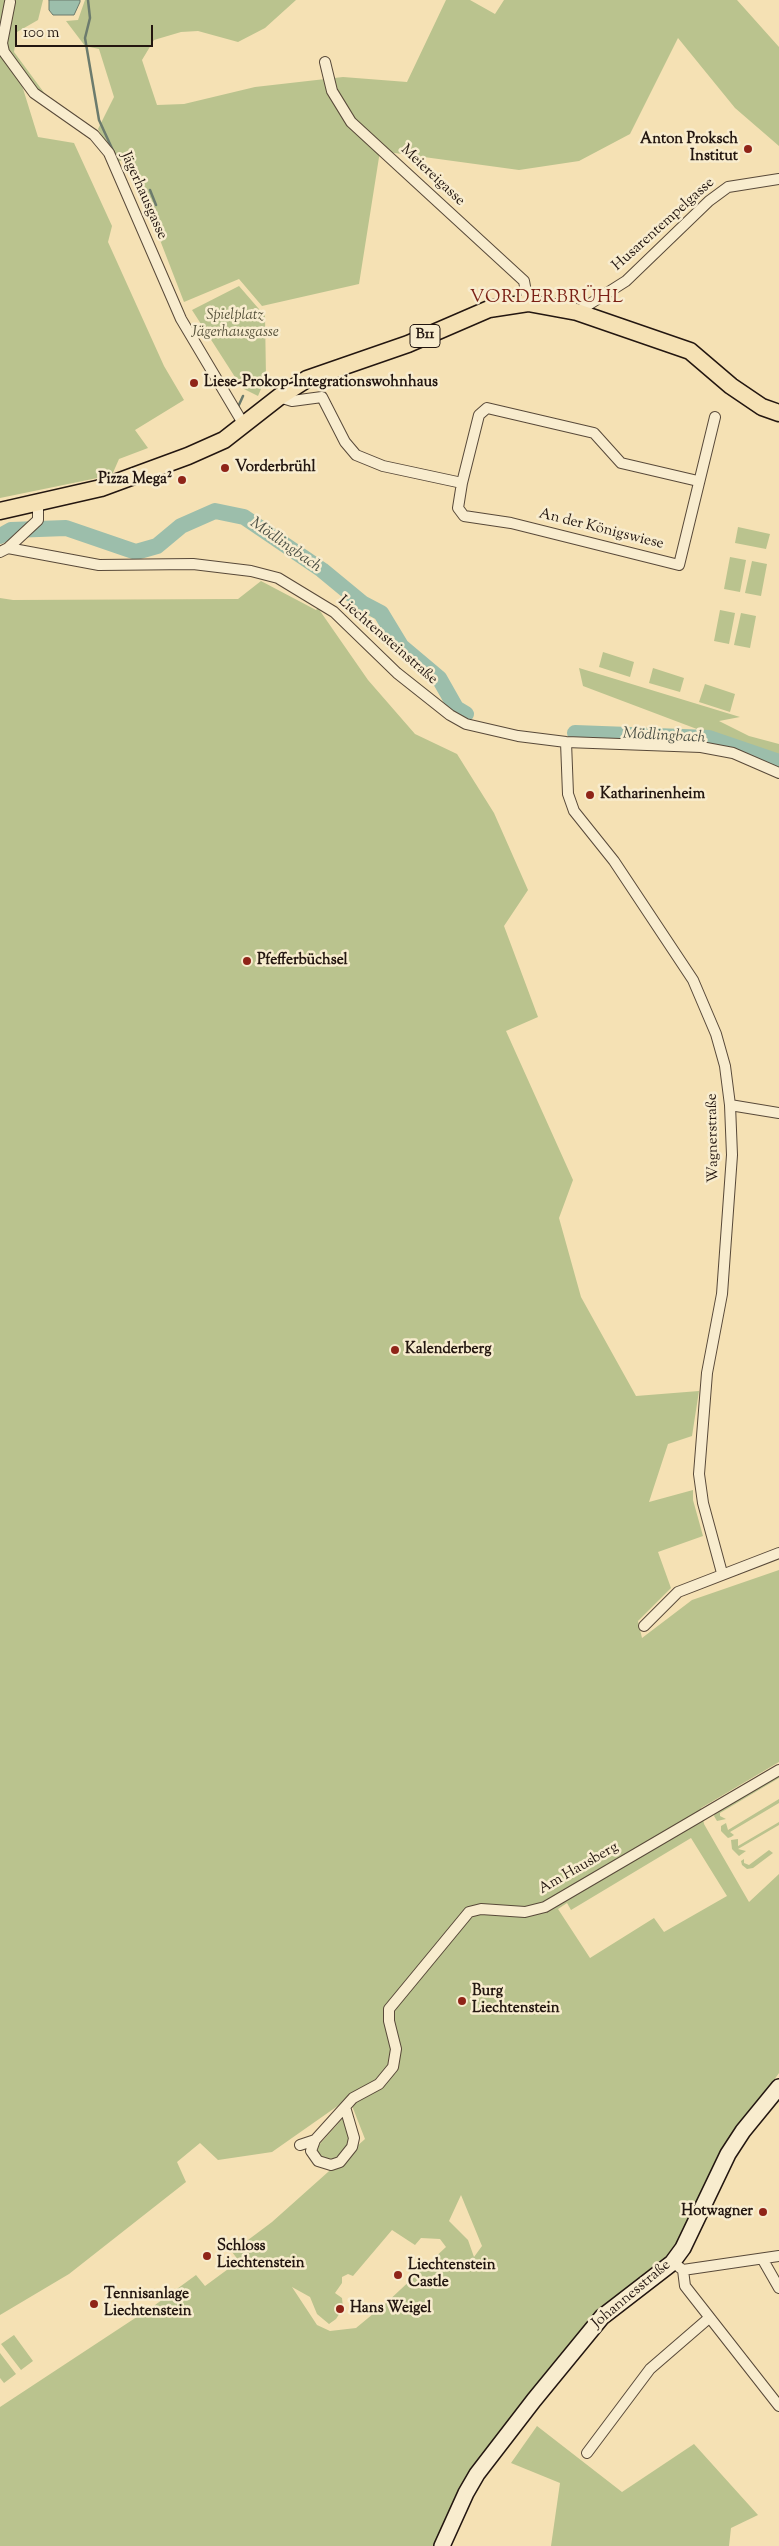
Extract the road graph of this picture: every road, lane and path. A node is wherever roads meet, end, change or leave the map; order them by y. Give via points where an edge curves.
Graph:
1 (10, 2) dead end
2 (325, 62) dead end
3 (779, 179) edge
4 (528, 302) junction
5 (577, 312) junction
6 (279, 397) junction
7 (779, 413) edge
8 (714, 417) dead end
9 (244, 425) junction
10 (698, 481) junction
11 (462, 483) junction
12 (38, 503) junction
13 (0, 511) edge
14 (4, 550) edge
15 (566, 742) junction
16 (779, 773) edge
17 (730, 1105) junction
18 (779, 1113) edge
19 (779, 1553) edge
20 (722, 1573) junction
21 (644, 1626) dead end
22 (779, 1770) edge
23 (779, 2087) edge
24 (345, 2107) junction
25 (315, 2140) junction
26 (300, 2145) dead end
27 (779, 2256) edge
28 (763, 2260) junction
29 (677, 2266) junction
30 (779, 2288) edge
31 (709, 2318) junction
32 (779, 2406) edge
33 (587, 2453) dead end
34 (442, 2546) edge

1 - 9 street, Jägerhausgasse via 2,43 4,52 34,93 94,135 109,154 181,319
2 - 4 street, Meiereigasse via 332,91 351,122 524,281
3 - 5 street, Husarentempelgasse via 728,187 709,201 626,281
4 - 5 main road, B11
4 - 6 main road, B11 via 480,312 408,344 307,380
5 - 7 main road, B11 via 690,351 731,386 762,407
6 - 9 main road, B11
6 - 11 street via 292,401 322,397 356,455 383,466
8 - 10 street, An der Königswiese
9 - 12 main road, B11 via 217,445 188,456 101,488
10 - 11 street, An der Königswiese via 621,463 594,433 487,408 479,415
10 - 11 street, An der Königswiese via 679,565 511,523 464,516 458,508
12 - 13 main road, B11
12 - 14 street via 38,520
14 - 15 street, Liechtensteinstraße via 99,565 193,564 251,571 278,578 334,612 397,673 450,715 479,728
15 - 16 street, Liechtensteinstraße via 702,747 733,753
15 - 17 street, Wagnerstraße via 568,794 574,811 629,883 693,980 716,1034 725,1066
17 - 18 street
17 - 20 street, Wagnerstraße via 732,1155 722,1294 707,1374 699,1474 703,1503
19 - 20 street
20 - 21 street via 678,1592
22 - 24 street, Am Hausberg via 545,1907 524,1912 480,1909 469,1912 389,2009 396,2049 393,2067 379,2084 353,2098
23 - 29 main road, Johannesstraße via 728,2154
24 - 25 street, Am Hausberg
24 - 25 street via 354,2138 352,2147 340,2162 318,2161 311,2151
25 - 26 street, Am Hausberg
27 - 28 street
28 - 29 street
28 - 30 street
29 - 31 street via 685,2286
29 - 34 main road, Johannesstraße via 602,2317 477,2474
31 - 32 street
31 - 33 street via 650,2369

